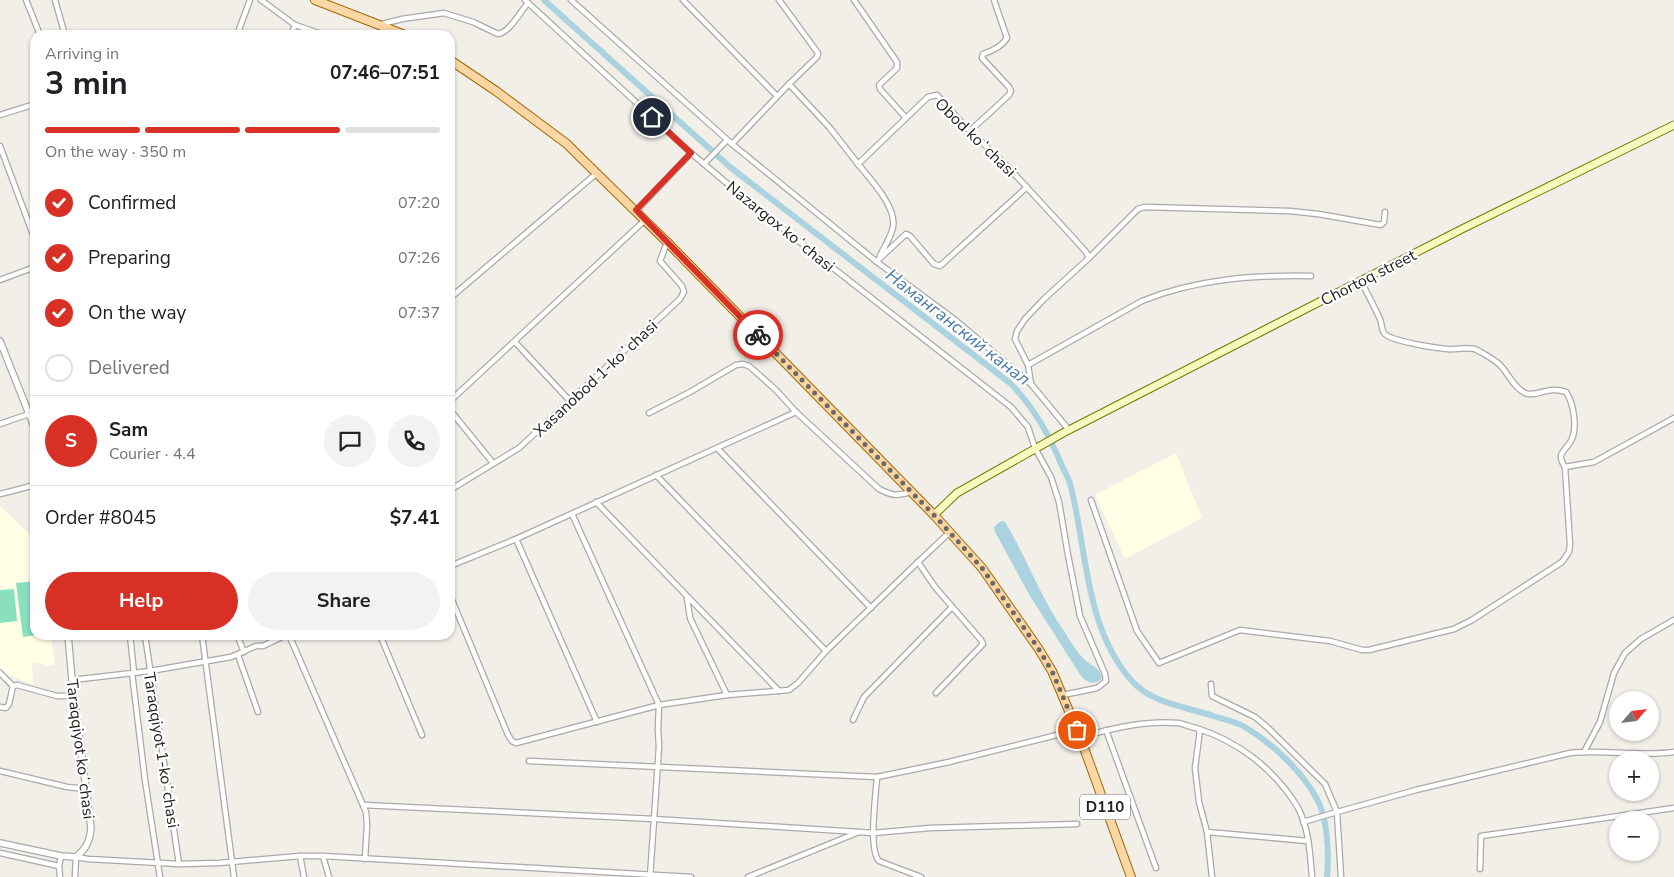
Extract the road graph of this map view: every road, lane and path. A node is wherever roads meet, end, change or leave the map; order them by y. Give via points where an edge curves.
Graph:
1 (26, 0) edge
2 (55, 0) edge
3 (250, 0) edge
4 (260, 0) edge
5 (315, 0) edge
6 (571, 0) edge
7 (683, 0) edge
8 (779, 0) edge
9 (854, 0) edge
10 (994, 0) edge
11 (526, 1) edge
12 (295, 25) junction
13 (381, 25) junction
14 (38, 30) edge
15 (64, 30) edge
16 (239, 30) edge
17 (293, 30) edge
18 (310, 30) edge
19 (393, 30) edge
20 (455, 65) edge
21 (789, 84) junction
22 (777, 96) junction
23 (30, 106) edge
24 (0, 115) edge
25 (906, 118) junction
26 (1674, 125) edge
27 (971, 130) junction
28 (727, 140) junction
29 (732, 144) junction
30 (0, 146) edge
31 (691, 153) junction
32 (704, 164) junction
33 (858, 164) junction
34 (597, 173) junction
35 (1026, 187) junction
36 (636, 210) junction
37 (1386, 212) dead end
38 (645, 220) junction
39 (30, 227) edge
40 (667, 242) junction
41 (1089, 258) junction
42 (878, 261) junction
43 (30, 269) edge
44 (1311, 276) dead end
45 (0, 280) edge
46 (1361, 281) junction
47 (455, 294) edge
48 (0, 341) edge
49 (515, 342) junction
50 (1028, 365) junction
51 (1031, 384) junction
52 (455, 396) edge
53 (570, 401) junction
54 (796, 412) junction
55 (649, 413) dead end
56 (29, 414) joint
57 (455, 416) edge
58 (1674, 418) edge
59 (0, 424) edge
60 (1066, 431) junction
61 (717, 448) junction
62 (1036, 448) junction
63 (493, 462) junction
64 (1565, 467) junction
65 (656, 475) junction
66 (30, 487) edge
67 (455, 487) edge
68 (911, 492) junction
69 (0, 494) edge
70 (1091, 500) dead end
71 (596, 502) junction
72 (572, 514) junction
73 (934, 515) junction
74 (950, 532) junction
75 (516, 539) junction
76 (918, 562) junction
77 (455, 564) edge
78 (687, 597) junction
79 (455, 607) edge
80 (952, 607) junction
81 (871, 608) junction
82 (1674, 620) edge
83 (68, 640) edge
84 (130, 640) edge
85 (146, 640) edge
86 (203, 640) edge
87 (239, 640) edge
88 (276, 640) edge
89 (289, 640) edge
90 (382, 640) edge
91 (826, 651) junction
92 (244, 652) junction
93 (238, 655) junction
94 (206, 662) junction
95 (150, 671) junction
96 (0, 673) edge
97 (133, 673) junction
98 (72, 680) junction
99 (1211, 684) dead end
100 (13, 686) junction
101 (779, 691) junction
102 (936, 693) dead end
103 (727, 695) junction
104 (1063, 695) junction
105 (74, 696) junction
106 (660, 705) junction
107 (0, 707) edge
108 (258, 712) dead end
109 (853, 720) dead end
110 (597, 722) junction
111 (1106, 730) junction
112 (1200, 730) junction
113 (1078, 733) junction
114 (422, 735) dead end
115 (1584, 752) junction
116 (1674, 752) edge
117 (529, 761) dead end
118 (657, 766) junction
119 (0, 771) edge
120 (877, 777) junction
121 (86, 789) junction
122 (363, 805) junction
123 (1674, 808) edge
124 (1338, 812) junction
125 (654, 819) junction
126 (1305, 821) junction
127 (1078, 824) dead end
128 (859, 832) junction
129 (1207, 832) junction
130 (873, 833) junction
131 (1308, 841) junction
132 (0, 843) edge
133 (0, 853) edge
134 (62, 856) junction
135 (300, 856) junction
136 (323, 856) junction
137 (76, 857) junction
138 (365, 859) junction
139 (158, 862) junction
140 (232, 862) junction
141 (179, 864) junction
142 (59, 866) junction
143 (1156, 868) dead end
144 (1480, 869) dead end
145 (650, 876) edge
146 (60, 877) edge
147 (75, 877) edge
148 (160, 877) edge
149 (234, 877) edge
150 (304, 877) edge
151 (329, 877) edge
152 (690, 877) edge
153 (748, 877) edge
154 (921, 877) edge
155 (1131, 877) edge
156 (1212, 877) edge
157 (1312, 877) edge
158 (1341, 877) edge

1 - 14 street
2 - 15 street
3 - 16 street
4 - 12 street
5 - 13 main road
6 - 28 street
7 - 22 street
8 - 21 street via 818,53
9 - 25 street via 897,62 897,68 879,85
10 - 27 street via 1007,38 982,58 1011,91
11 - 13 street via 502,34 444,13
11 - 31 street, Nazargox koʻchasi
12 - 17 street
12 - 18 street
13 - 19 main road
20 - 34 main road, D110 via 567,144
21 - 22 street
21 - 33 street
22 - 29 street
23 - 24 street
25 - 27 street, Obod koʻchasi via 928,97 937,96
25 - 33 street, Obod koʻchasi
26 - 46 main road, Chortoq street
27 - 35 street, Obod koʻchasi
28 - 29 street
28 - 32 street
29 - 42 street
30 - 39 street
31 - 32 street, Nazargox koʻchasi
31 - 36 street
32 - 62 street, Nazargox koʻchasi via 1011,407 1028,427
33 - 42 street via 887,202 893,218 893,226
34 - 36 main road, D110
34 - 47 street
35 - 41 street, Obod koʻchasi
35 - 42 street via 940,266 934,264 906,234
36 - 38 main road, D110
37 - 41 street via 1381,226 1297,212 1144,207 1135,211
38 - 40 main road, D110
38 - 49 street
40 - 53 street, Xasanobod 1-koʻchasi via 660,261 682,286 684,295
40 - 68 main road, D110
41 - 50 street via 1025,318 1017,332 1015,339
42 - 51 street
43 - 45 street
44 - 50 street via 1201,282 1162,293
46 - 60 main road, Chortoq street
46 - 64 street via 1387,336 1444,349 1471,348 1499,364 1527,394 1550,389 1566,392 1574,423 1571,441 1561,453
48 - 56 street
49 - 52 street
49 - 53 street
50 - 51 street
51 - 60 street
53 - 63 street, Xasanobod 1-koʻchasi via 519,448
54 - 55 street via 776,390 743,364
54 - 61 street
54 - 68 street via 879,489 896,496
56 - 59 street
57 - 63 street
58 - 64 street via 1594,462
60 - 62 main road, Chortoq street
61 - 65 street
61 - 81 street
62 - 73 main road, Chortoq street via 957,493
62 - 104 street, Nazargox koʻchasi via 1059,502 1080,616 1106,681 1097,688
63 - 67 street, Xasanobod 1-koʻchasi
64 - 70 street via 1570,544 1562,562 1454,629 1370,650 1330,641 1240,630 1160,662 1137,631
65 - 71 street
65 - 91 street
66 - 69 street
68 - 73 main road, D110
71 - 72 street
71 - 78 street
72 - 75 street
72 - 106 street
73 - 74 main road, D110
74 - 76 street
74 - 104 main road, D110 via 1010,607 1038,648
75 - 77 street
75 - 110 street
76 - 80 street
76 - 81 street
78 - 101 street
78 - 103 street via 690,618
79 - 110 street via 512,741 516,743
80 - 102 street via 983,644
80 - 109 street via 864,697
81 - 91 street
82 - 115 street via 1641,638 1625,653 1614,673 1600,722
83 - 98 street, Taraqqiyot koʻchasi
84 - 97 street, Taraqqiyot 1-koʻchasi
85 - 95 street, Taraqqiyot 1-koʻchasi
86 - 94 street
87 - 92 street
88 - 92 street
89 - 122 street
90 - 114 street
91 - 101 street via 793,688
92 - 93 street
93 - 94 street
93 - 108 street
94 - 95 street
94 - 140 street
95 - 97 street
95 - 141 street, Taraqqiyot 1-koʻchasi
96 - 100 street
97 - 98 street
97 - 139 street, Taraqqiyot 1-koʻchasi
98 - 105 street, Taraqqiyot koʻchasi
99 - 124 street via 1212,696 1255,717 1315,772 1325,784
100 - 105 street via 57,696
100 - 107 street via 8,705
101 - 103 street
103 - 106 street
104 - 113 main road, D110
105 - 121 street, Taraqqiyot koʻchasi
106 - 110 street
106 - 118 street
111 - 112 street via 1170,723
111 - 113 street
111 - 143 street
112 - 126 street via 1241,748 1265,767
112 - 129 street via 1195,768
113 - 120 street
113 - 155 main road, D110
115 - 116 street
115 - 124 street via 1490,772
117 - 118 street
118 - 120 street
118 - 125 street
119 - 121 street
120 - 130 street
121 - 137 street, Taraqqiyot koʻchasi via 91,835
122 - 125 street
122 - 138 street via 367,820
123 - 144 street via 1481,836
124 - 126 street
124 - 158 street
125 - 128 street
125 - 145 street
126 - 131 street
127 - 130 street
128 - 130 street
128 - 153 street
129 - 131 street
129 - 156 street
130 - 154 street via 874,855 879,861
131 - 157 street
132 - 134 street
133 - 142 street
134 - 137 street
134 - 142 street
135 - 136 street
135 - 140 street
135 - 150 street
136 - 138 street
136 - 151 street
137 - 139 street
137 - 147 street
138 - 145 street
139 - 141 street
139 - 148 street, Taraqqiyot 1-koʻchasi
140 - 141 street
140 - 149 street
142 - 146 street
145 - 152 street

